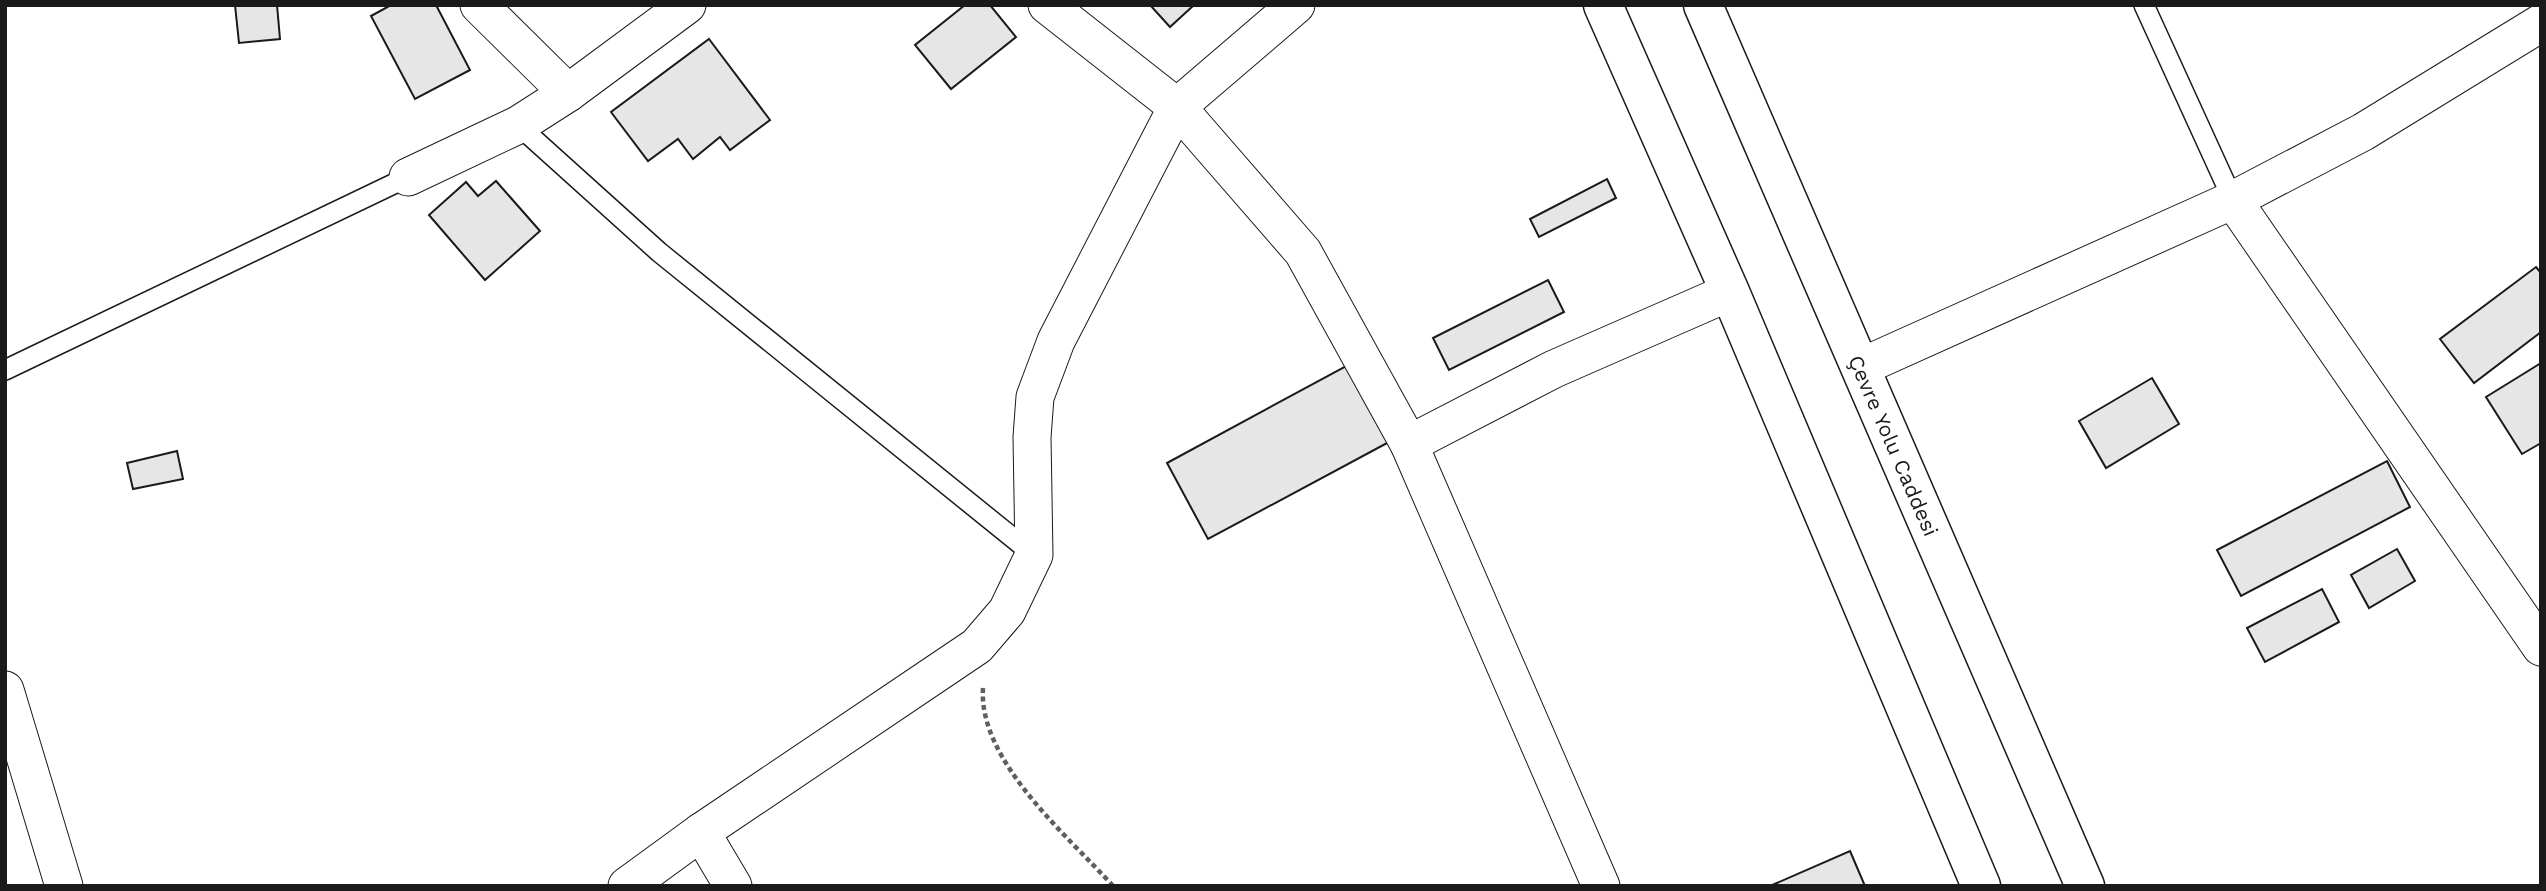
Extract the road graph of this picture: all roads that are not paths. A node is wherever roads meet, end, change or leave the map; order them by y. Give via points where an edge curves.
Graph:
1 (479, 5) edge
2 (687, 5) edge
3 (1047, 5) edge
4 (1296, 5) edge
5 (1603, 5) edge
6 (1703, 5) edge
7 (2144, 5) edge
8 (2541, 23) edge
9 (568, 93) junction
10 (1177, 107) junction
11 (518, 125) junction
12 (408, 177) joint
13 (2234, 200) junction
14 (1730, 292) junction
15 (1861, 367) junction
16 (5, 370) edge
17 (1409, 444) junction
18 (1034, 555) junction
19 (2541, 647) edge
20 (5, 690) edge
21 (701, 832) junction
22 (64, 886) edge
23 (627, 886) edge
24 (733, 886) edge
25 (1601, 886) edge
26 (1981, 886) edge
27 (2085, 886) edge

1 - 9 street
2 - 9 street
3 - 10 street
4 - 10 street
5 - 14 highway
6 - 15 highway, Çevre Yolu Caddesi
7 - 13 lane
8 - 13 street via 2363,132
9 - 11 street
10 - 17 street via 1303,251
10 - 18 street via 1056,341 1035,397
11 - 12 street
11 - 18 lane via 659,252
12 - 16 lane
13 - 15 street
13 - 19 street
14 - 17 street via 1554,369
14 - 26 highway
15 - 27 highway, Çevre Yolu Caddesi
17 - 25 street
18 - 21 street via 1007,611 977,646
20 - 22 street
21 - 23 street
21 - 24 street

